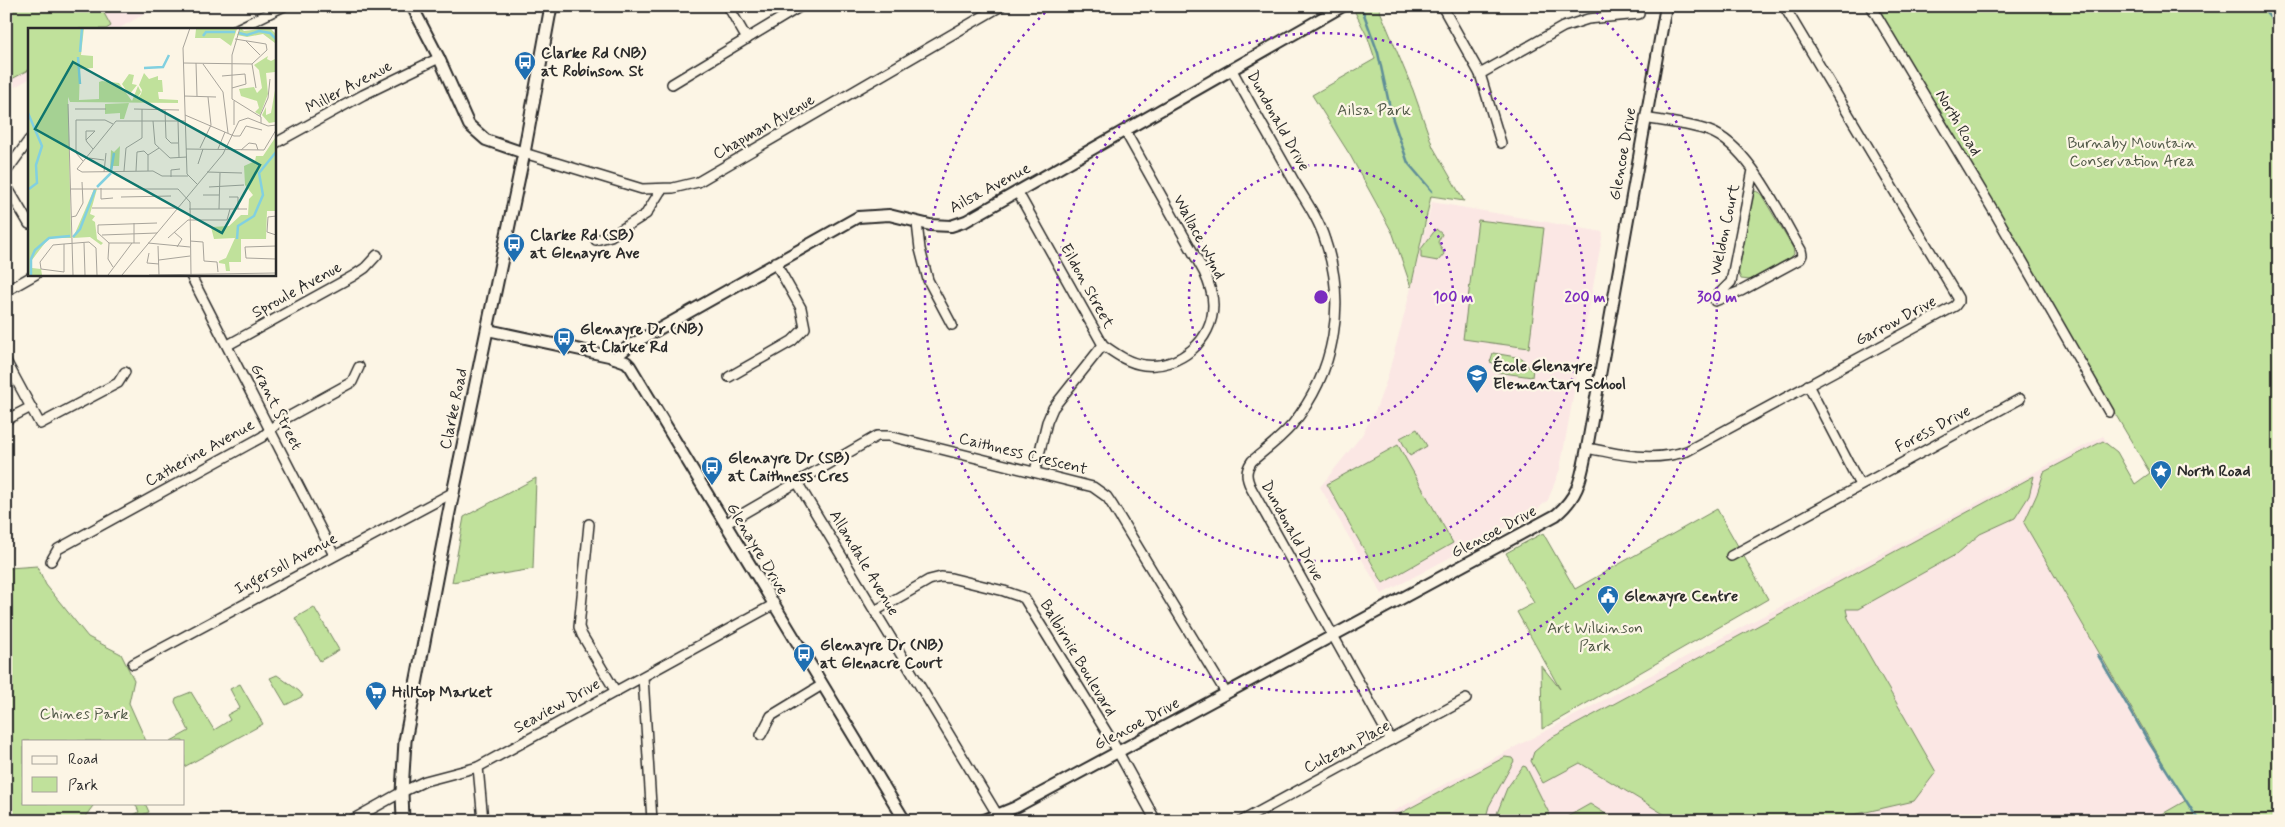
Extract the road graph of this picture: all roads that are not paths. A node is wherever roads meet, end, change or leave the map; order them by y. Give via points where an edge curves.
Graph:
1 (284, 6) edge
2 (412, 6) edge
3 (571, 6) edge
4 (728, 6) edge
5 (801, 6) edge
6 (1001, 6) edge
7 (1343, 6) edge
8 (1442, 6) edge
9 (1666, 6) edge
10 (1784, 6) edge
11 (1871, 6) edge
12 (551, 7) edge
13 (1639, 14) dead end
14 (239, 28) edge
15 (747, 39) junction
16 (439, 58) junction
17 (1232, 70) junction
18 (1480, 74) junction
19 (672, 84) dead end
20 (1645, 118) junction
21 (1125, 131) junction
22 (28, 141) edge
23 (275, 143) edge
24 (1501, 143) dead end
25 (524, 153) junction
26 (1753, 170) junction
27 (6, 172) edge
28 (6, 185) edge
29 (661, 190) junction
30 (1017, 191) junction
31 (28, 222) edge
32 (917, 223) junction
33 (596, 240) dead end
34 (376, 255) dead end
35 (775, 262) junction
36 (34, 275) edge
37 (191, 275) edge
38 (6, 291) edge
39 (952, 325) dead end
40 (488, 330) junction
41 (228, 345) junction
42 (1103, 345) junction
43 (615, 358) junction
44 (6, 361) edge
45 (359, 367) dead end
46 (125, 372) dead end
47 (729, 378) dead end
48 (1808, 385) junction
49 (2020, 399) dead end
50 (31, 407) junction
51 (2109, 412) dead end
52 (6, 420) edge
53 (270, 430) junction
54 (1587, 448) junction
55 (1035, 471) junction
56 (797, 482) junction
57 (1860, 485) junction
58 (454, 492) junction
59 (589, 524) dead end
60 (725, 524) junction
61 (334, 555) junction
62 (1731, 556) dead end
63 (51, 561) dead end
64 (773, 605) junction
65 (875, 612) junction
66 (1334, 635) junction
67 (133, 664) dead end
68 (643, 677) junction
69 (822, 686) junction
70 (616, 692) junction
71 (1226, 693) junction
72 (1466, 700) dead end
73 (761, 734) dead end
74 (1391, 740) junction
75 (1117, 752) junction
76 (478, 767) junction
77 (402, 792) junction
78 (997, 814) junction
79 (350, 821) edge
80 (403, 821) edge
81 (483, 821) edge
82 (652, 821) edge
83 (905, 821) edge
84 (982, 821) edge
85 (1156, 821) edge
86 (1242, 821) edge

1 - 14 street
2 - 16 street
3 - 12 street
4 - 15 street
5 - 15 street
6 - 29 street, Chapman Avenue via 711,176 686,186
7 - 17 street, Ailsa Avenue
8 - 18 street
9 - 20 street, Glencoe Drive
10 - 48 street, Garrow Drive via 1958,298 1955,306
11 - 51 street, North Road
12 - 25 main road, Clarke Road
13 - 18 street via 1588,19 1563,27
15 - 19 street
16 - 23 street, Miller Avenue
16 - 25 street via 474,131 486,140
17 - 21 street, Ailsa Avenue
17 - 66 street, Dundonald Drive via 1312,212 1325,239 1336,280 1334,337 1327,363 1306,405 1296,419 1252,461 1246,477
18 - 24 street
20 - 26 street, Weldon Court via 1708,130 1735,147
20 - 54 street, Glencoe Drive
21 - 30 street, Ailsa Avenue
21 - 42 street, Wallace Wynd via 1204,272 1214,303 1204,337 1189,353 1176,360 1160,365 1143,365 1122,358
22 - 27 street
25 - 29 street, Chapman Avenue via 642,189
25 - 40 main road, Clarke Road
26 - 26 street, Weldon Court via 1802,256 1741,291 1715,301 1731,282
28 - 31 street
29 - 33 street via 646,214 611,236
30 - 32 street, Ailsa Avenue via 966,221 951,226
30 - 42 street, Eildon Street
32 - 35 street, Ailsa Avenue via 889,214 858,217
32 - 39 street via 928,280
34 - 41 street, Sproule Avenue via 353,276
35 - 43 street, Ailsa Avenue via 623,349
35 - 47 street via 801,308 805,328 792,341
36 - 38 street
37 - 41 street, Grant Street
40 - 43 street, Glenayre Drive
40 - 58 main road, Clarke Road
41 - 53 street, Grant Street
42 - 55 street, Eildon Street via 1053,408
43 - 60 street, Glenayre Drive via 626,362 632,370
44 - 50 street
45 - 53 street, Catherine Avenue via 352,382
46 - 50 street via 118,383 40,424
48 - 54 street, Garrow Drive via 1687,452 1670,457 1654,458
48 - 57 street
49 - 57 street, Foress Drive
50 - 52 street
53 - 61 street, Grant Street
53 - 63 street, Catherine Avenue via 58,549
54 - 66 street, Glencoe Drive via 1580,484 1573,498 1556,515
55 - 56 street, Caithness Crescent via 889,436 877,436
55 - 71 street, Caithness Crescent via 1093,487 1107,497
56 - 60 street, Caithness Crescent
56 - 65 street, Allandale Avenue
57 - 62 street, Foress Drive
58 - 61 street, Ingersoll Avenue
58 - 77 main road, Clarke Road via 405,741
59 - 70 street via 579,627
60 - 64 street, Glenayre Drive
61 - 67 street, Ingersoll Avenue
64 - 68 street, Seaview Drive
64 - 69 street, Glenayre Drive
65 - 75 street, Balbirnie Boulevard via 929,580 940,577 1020,596 1030,606
65 - 78 street, Allandale Avenue
66 - 71 street, Glencoe Drive
66 - 74 street, Dundonald Drive
68 - 70 street, Seaview Drive
68 - 82 street
69 - 73 street via 771,716
69 - 83 street, Glenayre Drive
70 - 76 street, Seaview Drive
71 - 75 street, Glencoe Drive
72 - 74 street, Culzean Place
74 - 86 street, Culzean Place
75 - 78 street, Glencoe Drive via 1016,807
75 - 85 street, Balbirnie Boulevard
76 - 77 street, Seaview Drive via 426,781
76 - 81 street
77 - 79 street, Seaview Drive
77 - 80 main road, Clarke Road
78 - 84 street, Glencoe Drive

